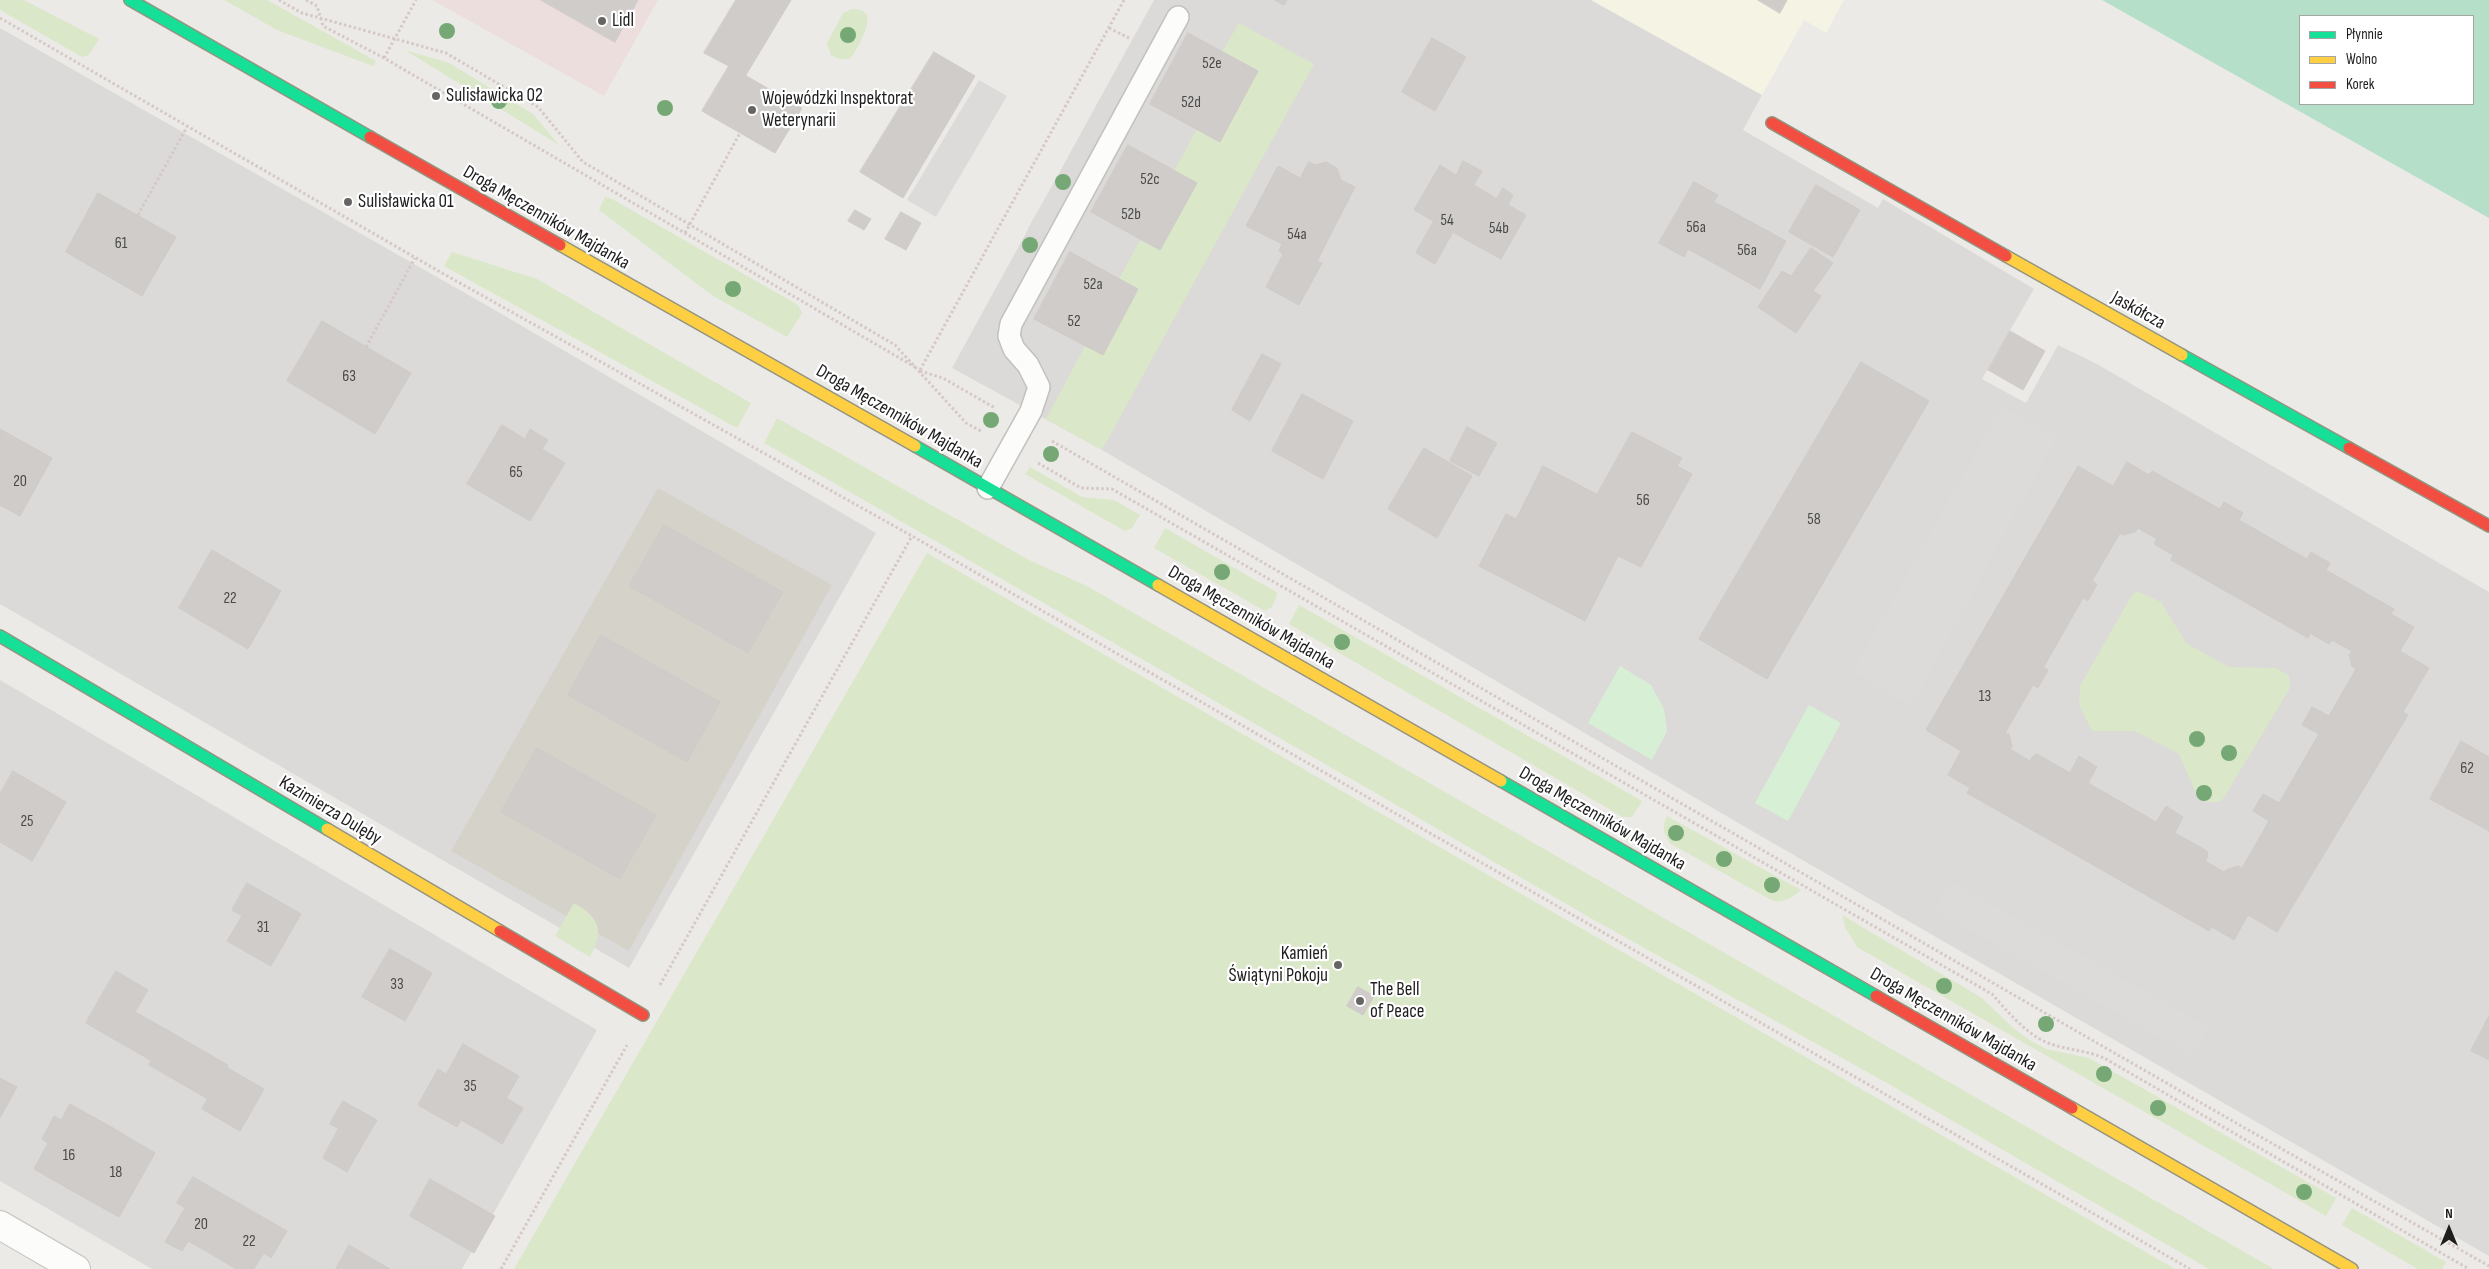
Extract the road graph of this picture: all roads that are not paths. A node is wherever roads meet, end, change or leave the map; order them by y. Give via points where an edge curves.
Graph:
1 (130, 0) edge
2 (1178, 18) dead end
3 (1772, 122) dead end
4 (988, 488) junction
5 (2489, 526) edge
6 (0, 636) edge
7 (643, 1015) road end
8 (0, 1225) edge
9 (76, 1269) edge
10 (2352, 1269) edge

1 - 4 street, Droga Męczenników Majdanka
2 - 4 lane via 1011,324 1008,336 1039,387 1037,399 1024,425
3 - 5 street, Jaskółcza via 2110,316
4 - 10 street, Droga Męczenników Majdanka
6 - 7 street, Kazimierza Dulęby
8 - 9 street

